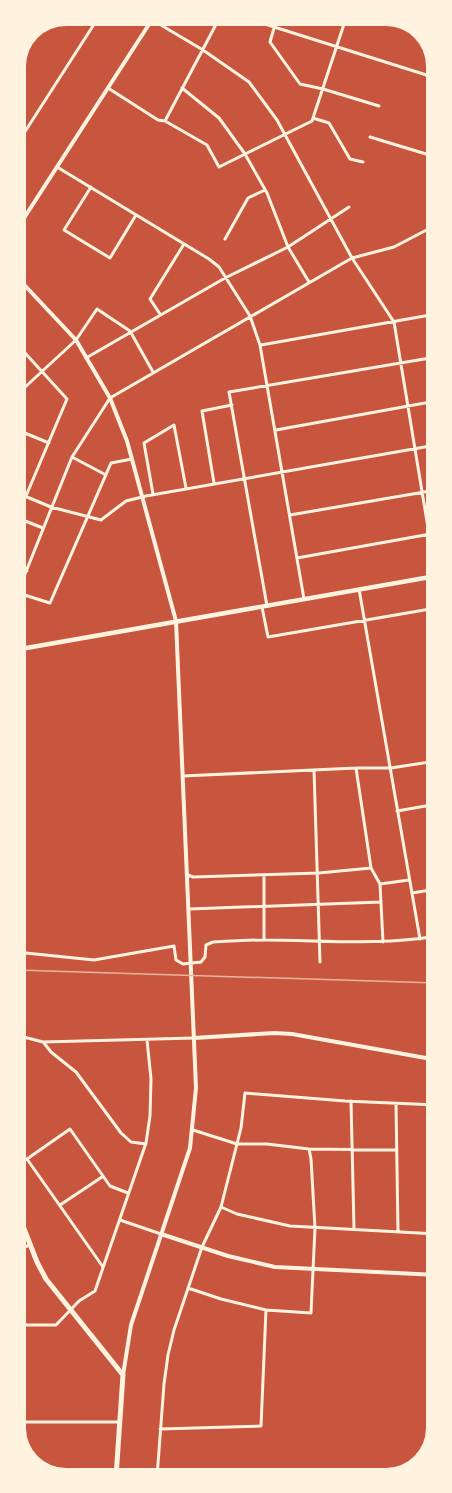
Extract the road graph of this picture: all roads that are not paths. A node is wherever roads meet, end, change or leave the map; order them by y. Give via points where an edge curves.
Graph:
1 (93, 26) edge
2 (148, 26) edge
3 (162, 26) edge
4 (215, 26) edge
5 (268, 26) edge
6 (343, 26) edge
7 (274, 28) junction
8 (336, 48) junction
9 (202, 50) junction
10 (426, 75) edge
11 (108, 88) junction
12 (182, 88) junction
13 (323, 89) junction
14 (380, 106) dead end
15 (313, 118) junction
16 (165, 121) junction
17 (26, 130) edge
18 (285, 135) junction
19 (370, 137) dead end
20 (245, 154) junction
21 (426, 155) edge
22 (363, 162) dead end
23 (57, 167) junction
24 (91, 187) junction
25 (265, 190) junction
26 (349, 207) dead end
27 (26, 215) edge
28 (136, 215) junction
29 (331, 219) junction
30 (426, 230) edge
31 (225, 239) dead end
32 (184, 244) junction
33 (288, 247) junction
34 (352, 258) junction
35 (225, 278) junction
36 (309, 282) junction
37 (26, 288) edge
38 (160, 314) junction
39 (250, 316) junction
40 (426, 316) edge
41 (394, 322) junction
42 (130, 331) junction
43 (76, 340) junction
44 (260, 345) junction
45 (26, 354) edge
46 (86, 358) junction
47 (426, 359) edge
48 (400, 363) junction
49 (41, 370) junction
50 (153, 372) junction
51 (26, 385) edge
52 (267, 386) junction
53 (110, 398) junction
54 (426, 403) edge
55 (232, 405) junction
56 (407, 407) junction
57 (275, 430) junction
58 (26, 434) edge
59 (49, 443) junction
60 (426, 447) edge
61 (414, 449) junction
62 (72, 457) junction
63 (132, 459) junction
64 (282, 471) junction
65 (106, 476) junction
66 (243, 478) junction
67 (214, 483) junction
68 (186, 488) junction
69 (426, 491) edge
70 (421, 492) junction
71 (153, 494) junction
72 (26, 496) joint
73 (51, 507) junction
74 (290, 515) junction
75 (426, 515) edge
76 (89, 516) junction
77 (26, 521) edge
78 (43, 528) junction
79 (426, 535) edge
80 (297, 558) junction
81 (27, 571) edge
82 (426, 578) edge
83 (359, 590) junction
84 (26, 596) edge
85 (304, 599) junction
86 (265, 606) junction
87 (426, 610) edge
88 (176, 621) junction
89 (364, 621) junction
90 (26, 648) edge
91 (426, 763) edge
92 (356, 768) junction
93 (391, 768) junction
94 (314, 770) junction
95 (183, 776) junction
96 (426, 806) edge
97 (397, 811) junction
98 (371, 868) junction
99 (319, 873) junction
100 (188, 875) junction
101 (264, 875) junction
102 (409, 880) junction
103 (380, 885) junction
104 (426, 891) edge
105 (411, 893) junction
106 (381, 902) junction
107 (319, 904) junction
108 (263, 906) junction
109 (189, 909) junction
110 (426, 938) edge
111 (420, 939) junction
112 (264, 940) junction
113 (383, 942) junction
114 (320, 943) junction
115 (26, 953) edge
116 (320, 962) dead end
117 (26, 1038) edge
118 (194, 1038) junction
119 (147, 1040) junction
120 (43, 1042) junction
121 (426, 1058) edge
122 (351, 1101) junction
123 (396, 1104) junction
124 (426, 1105) edge
125 (193, 1130) junction
126 (146, 1144) junction
127 (237, 1144) junction
128 (309, 1149) junction
129 (352, 1149) junction
130 (396, 1150) junction
131 (27, 1159) joint
132 (102, 1177) junction
133 (128, 1193) junction
134 (60, 1205) junction
135 (221, 1207) junction
136 (120, 1220) junction
137 (315, 1228) junction
138 (354, 1228) junction
139 (398, 1231) junction
140 (426, 1233) edge
141 (26, 1234) edge
142 (162, 1234) junction
143 (30, 1245) junction
144 (26, 1246) edge
145 (202, 1248) junction
146 (103, 1267) junction
147 (314, 1269) junction
148 (426, 1274) edge
149 (189, 1288) junction
150 (266, 1310) junction
151 (70, 1311) junction
152 (26, 1325) edge
153 (123, 1376) junction
154 (26, 1422) edge
155 (120, 1422) junction
156 (159, 1429) junction
157 (117, 1467) edge
158 (157, 1467) edge

1 - 17 street
2 - 11 street
3 - 9 street
4 - 9 street
5 - 7 street
6 - 8 street
7 - 8 street
7 - 13 street via 270,42 300,84
8 - 10 street
8 - 13 street
9 - 12 street
9 - 18 street via 249,82
11 - 16 street
11 - 23 street
12 - 16 street
12 - 20 street via 219,118
13 - 14 street
13 - 15 street
15 - 18 street
15 - 22 street via 329,123 350,159
16 - 20 street via 207,145 219,167
18 - 20 street
18 - 29 street
19 - 21 street
20 - 25 street
23 - 24 street
23 - 27 street
24 - 28 street
24 - 28 street via 64,230 110,258
25 - 31 street via 248,198
25 - 33 street
26 - 29 street
28 - 32 street
29 - 33 street
29 - 34 street
30 - 34 street via 394,247
32 - 35 street via 219,267
32 - 38 street via 150,299
33 - 35 street
33 - 36 street
34 - 36 street
34 - 41 street
35 - 38 street
35 - 39 street
36 - 39 street
37 - 43 street
38 - 42 street
39 - 44 street
39 - 50 street
40 - 41 street
41 - 44 street
41 - 48 street
42 - 43 street via 97,309
42 - 46 street
42 - 50 street
43 - 46 street
43 - 49 street
44 - 52 street
45 - 49 street
46 - 53 street
47 - 48 street
48 - 52 street
48 - 56 street
49 - 51 street
49 - 59 street via 68,399
50 - 53 street
52 - 55 street via 229,392
52 - 57 street
53 - 62 street
53 - 63 street
54 - 56 street
55 - 66 street
55 - 67 street via 202,411
56 - 57 street
56 - 61 street
57 - 64 street
58 - 59 street
59 - 72 street
60 - 61 street
61 - 64 street
61 - 70 street
62 - 65 street
62 - 73 street
63 - 65 street via 111,463
63 - 88 street
64 - 66 street
64 - 74 street
65 - 76 street
66 - 67 street
66 - 86 street
67 - 68 street
68 - 71 street
68 - 71 street via 174,425 144,443
69 - 70 street
70 - 74 street
70 - 75 street
71 - 76 street via 126,501 102,520
72 - 73 street
73 - 76 street
73 - 78 street
74 - 80 street
76 - 84 street via 50,603
77 - 78 street
78 - 81 street
79 - 80 street
80 - 85 street
82 - 83 main road
83 - 85 main road
83 - 89 street
85 - 86 main road
86 - 88 main road
86 - 89 street via 268,637
87 - 89 street
88 - 90 main road
88 - 95 street
89 - 93 street
91 - 93 street
92 - 93 street
92 - 94 street
92 - 98 street
93 - 97 street
94 - 95 street
94 - 99 street
95 - 100 street
96 - 97 street
97 - 102 street
98 - 99 street
98 - 103 street
99 - 101 street
99 - 107 street
100 - 101 street
100 - 109 street
101 - 108 street
102 - 103 street
102 - 105 street
103 - 106 street
104 - 105 street
105 - 111 street
106 - 107 street
106 - 113 street
107 - 108 street
107 - 114 street
108 - 109 street
108 - 112 street
109 - 118 street
110 - 111 street
111 - 113 street
112 - 114 street
112 - 115 street via 213,942 206,945 201,962 183,964 176,960 174,946 94,960
113 - 114 street
114 - 116 street
117 - 120 street
118 - 119 street
118 - 121 street via 292,1034
118 - 125 street
119 - 120 street
119 - 126 street via 151,1079
120 - 126 street via 76,1072 121,1134 131,1142
122 - 123 street
122 - 127 street via 245,1093
122 - 129 street
123 - 124 street
123 - 130 street
125 - 127 street
125 - 142 street
126 - 133 street
127 - 128 street
127 - 135 street
128 - 129 street
128 - 137 street
129 - 130 street
129 - 138 street
130 - 139 street
131 - 132 street via 70,1129
131 - 134 street
132 - 133 street via 110,1186
132 - 134 street
133 - 136 street
134 - 146 street
135 - 137 street via 266,1221
135 - 145 street
136 - 142 street
136 - 146 street
137 - 138 street
137 - 147 street
138 - 139 street
139 - 140 street
141 - 143 main road
142 - 145 street
142 - 153 street via 131,1325
143 - 144 street
143 - 151 main road via 46,1279
145 - 147 street via 275,1267
145 - 149 street
146 - 151 street via 94,1291
147 - 148 street
147 - 150 street via 311,1313
149 - 150 street
149 - 156 street via 168,1355
150 - 156 street via 261,1426
151 - 152 street via 57,1325
151 - 153 main road
153 - 155 main road
154 - 155 street
155 - 157 main road
156 - 158 street

